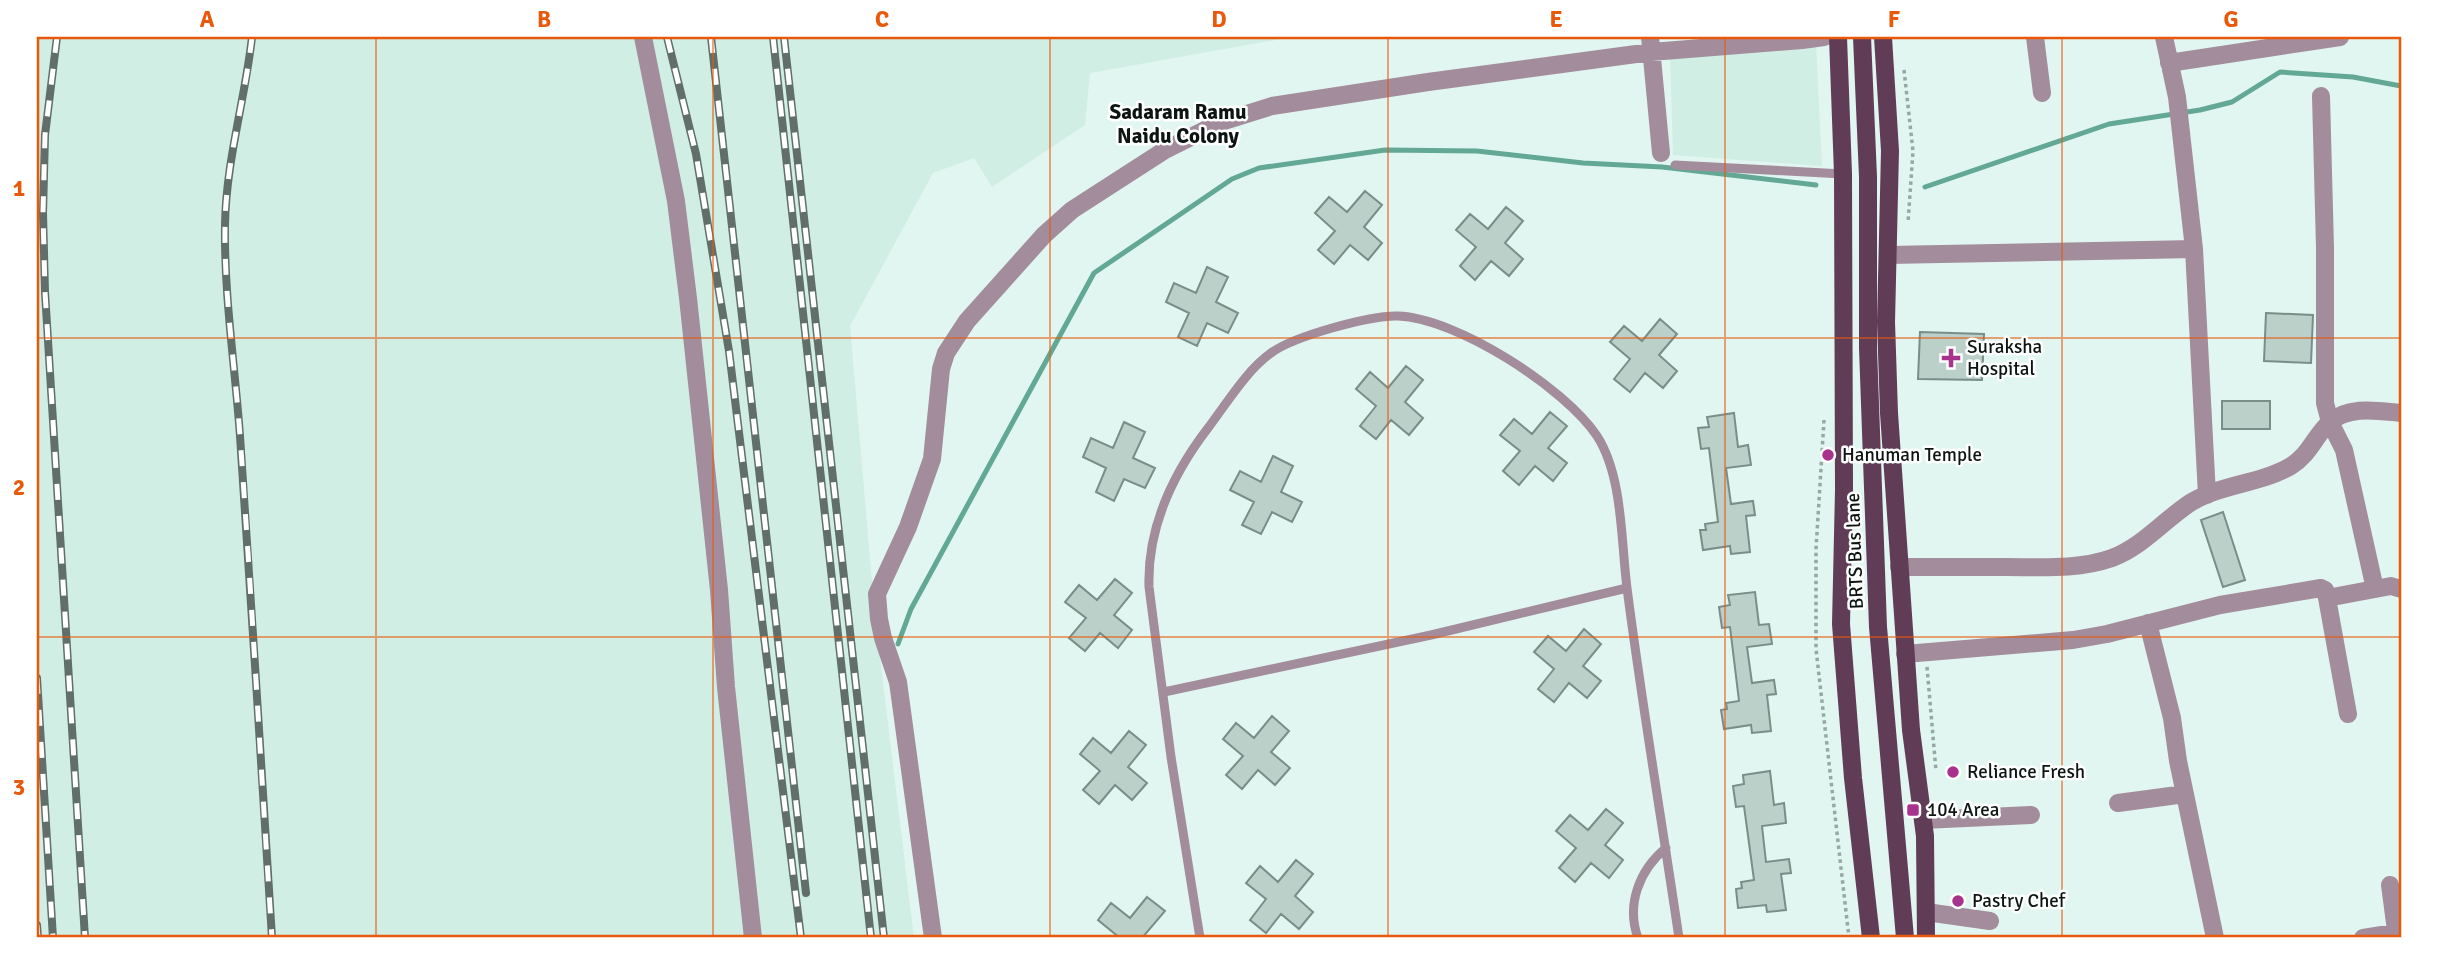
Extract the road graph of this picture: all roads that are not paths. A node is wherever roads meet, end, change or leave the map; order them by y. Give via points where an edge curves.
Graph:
1 (643, 37) edge
2 (1824, 37) edge
3 (1838, 37) edge
4 (1862, 37) edge
5 (1883, 37) edge
6 (2035, 37) edge
7 (2164, 37) edge
8 (2340, 37) edge
9 (1651, 45) edge
10 (2169, 63) junction
11 (2042, 93) dead end
12 (2321, 96) dead end
13 (1661, 153) dead end
14 (1675, 165) dead end
15 (1843, 174) junction
16 (2194, 250) junction
17 (1896, 255) junction
18 (2401, 413) edge
19 (2330, 422) junction
20 (2207, 495) junction
21 (1899, 566) junction
22 (1627, 588) junction
23 (2375, 589) junction
24 (2401, 589) edge
25 (2327, 598) junction
26 (2148, 623) junction
27 (1905, 654) junction
28 (1164, 692) junction
29 (2348, 714) dead end
30 (2185, 794) junction
31 (2118, 803) dead end
32 (2031, 815) dead end
33 (1923, 820) junction
34 (1666, 848) junction
35 (2390, 885) dead end
36 (1926, 912) junction
37 (1990, 921) dead end
38 (2398, 934) edge
39 (753, 938) edge
40 (933, 938) edge
41 (1200, 938) edge
42 (1639, 938) edge
43 (1679, 938) edge
44 (1871, 938) edge
45 (1905, 938) edge
46 (1926, 938) edge
47 (2216, 938) edge
48 (2363, 938) edge

1 - 39 street via 676,201
2 - 9 street
3 - 15 main road
4 - 45 main road, BRTS Bus lane via 1878,627
5 - 17 main road
6 - 11 street
7 - 10 street
8 - 10 street
9 - 13 street
9 - 40 street via 1272,106 1221,122 1165,150 1072,210 967,321 941,369 932,459 877,594 883,638 898,682
10 - 16 street
12 - 19 street via 2325,403
14 - 15 lane
15 - 44 main road via 1841,624
16 - 17 street
16 - 20 street
17 - 21 main road via 1886,322
18 - 19 street via 2367,410
19 - 20 street via 2311,450 2295,463
19 - 23 street via 2344,450
20 - 21 street via 2135,547 2086,565
21 - 27 main road
22 - 28 lane
22 - 28 lane via 1610,466 1597,436 1578,412 1537,376 1448,327 1401,316 1377,316 1271,353 1185,458 1161,508 1149,563
22 - 34 lane
23 - 24 street
23 - 25 street
25 - 26 street via 2325,590 2314,588
25 - 29 street
26 - 27 street via 2073,639
26 - 30 street
27 - 33 main road
28 - 41 lane
30 - 31 street
30 - 47 street
32 - 33 street
33 - 36 main road
34 - 42 lane via 1644,871 1634,901 1633,924
34 - 43 lane
35 - 38 street
36 - 37 street
36 - 46 main road
38 - 48 street

